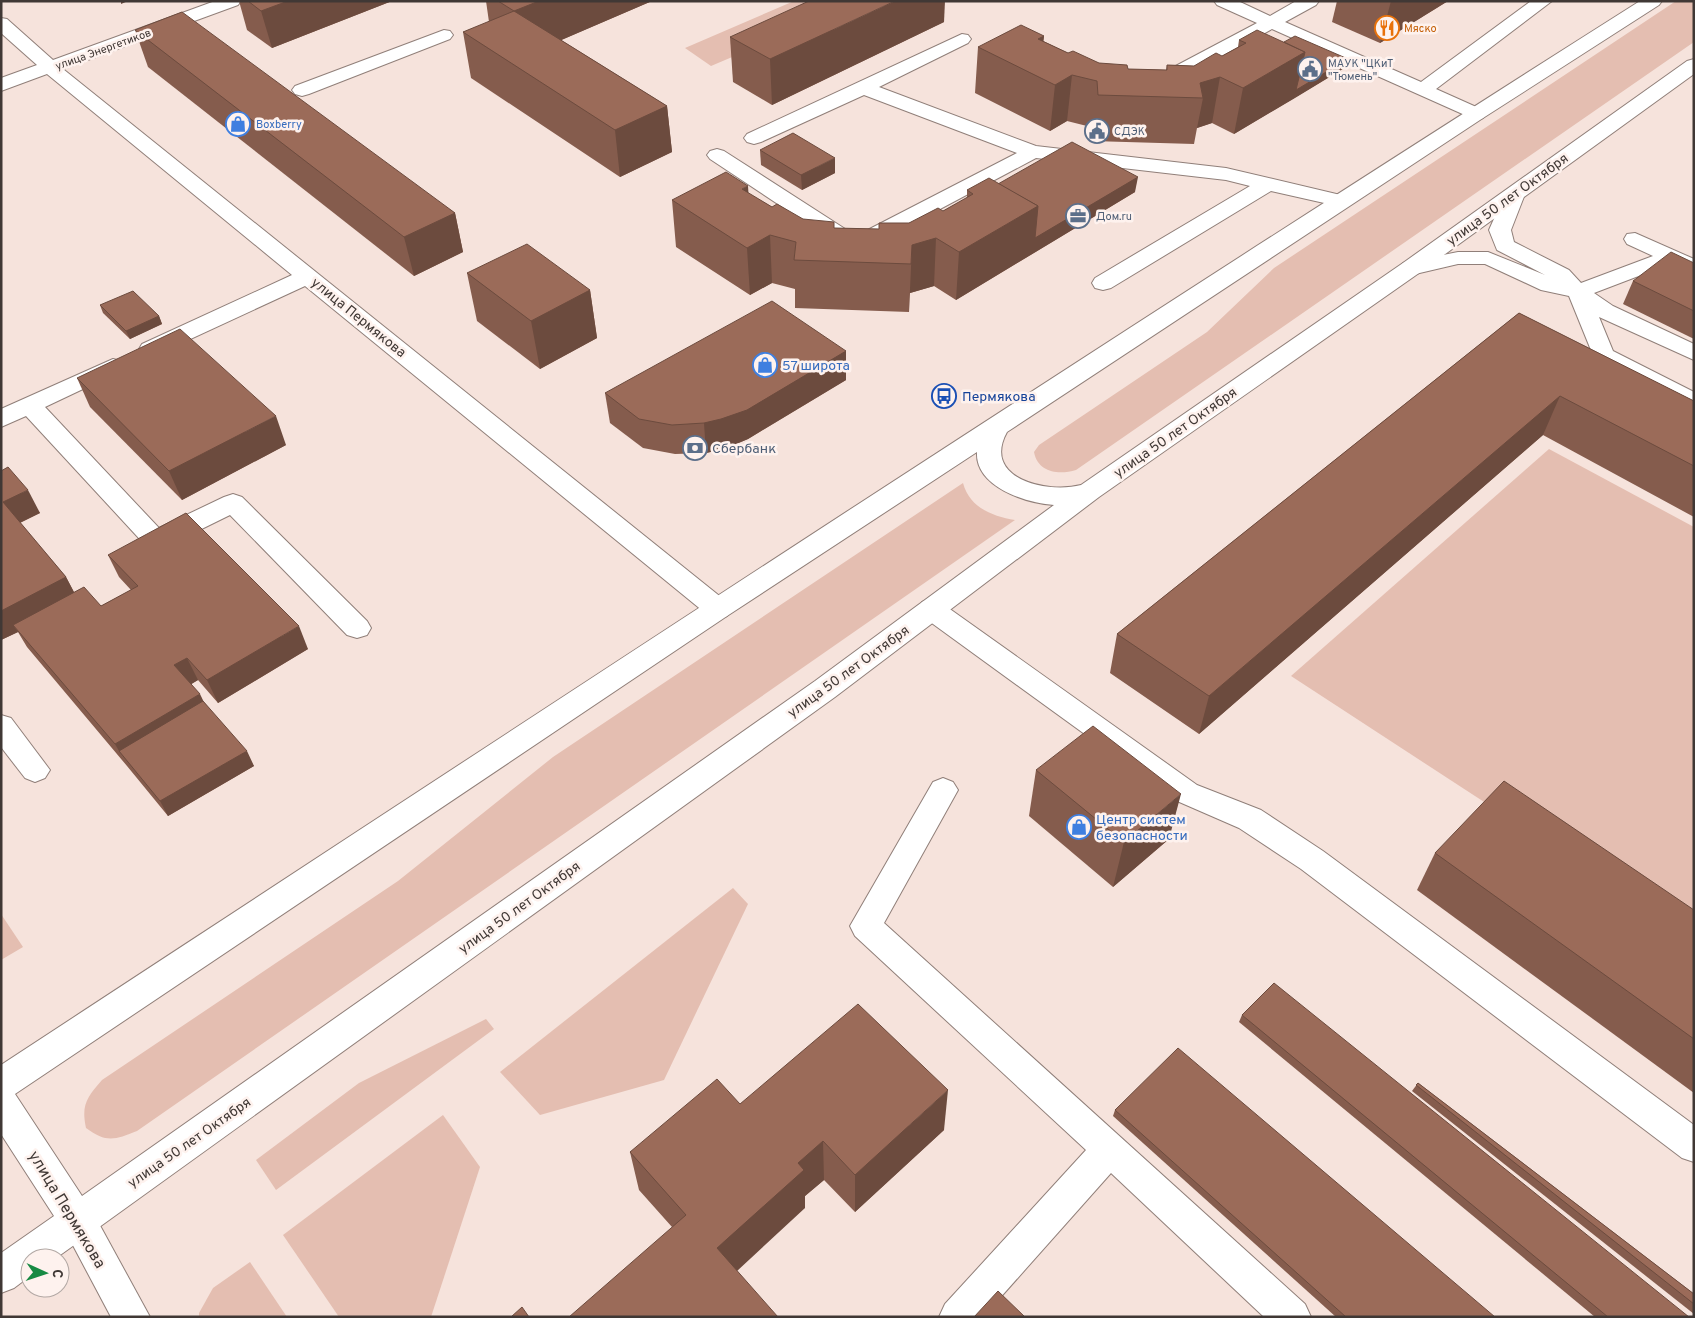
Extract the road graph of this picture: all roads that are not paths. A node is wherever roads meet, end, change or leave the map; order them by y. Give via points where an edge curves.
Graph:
1 (232, 1) edge
2 (1223, 1) edge
3 (1310, 1) edge
4 (1543, 1) edge
5 (1653, 1) edge
6 (1272, 22) junction
7 (1, 23) edge
8 (444, 35) dead end
9 (962, 39) dead end
10 (51, 68) junction
11 (1690, 72) edge
12 (1, 85) edge
13 (1142, 85) edge
14 (863, 88) junction
15 (302, 90) dead end
16 (1423, 90) junction
17 (1476, 114) junction
18 (754, 138) dead end
19 (1033, 152) junction
20 (716, 156) dead end
21 (1268, 184) junction
22 (1515, 194) junction
23 (1342, 201) junction
24 (1635, 238) dead end
25 (1671, 256) junction
26 (1694, 266) edge
27 (1411, 268) junction
28 (308, 276) junction
29 (1103, 283) dead end
30 (1578, 292) junction
31 (1694, 353) edge
32 (1694, 402) edge
33 (29, 405) junction
34 (1, 419) edge
35 (998, 426) junction
36 (1090, 491) junction
37 (718, 609) junction
38 (932, 609) junction
39 (357, 628) dead end
40 (1, 726) edge
41 (35, 770) dead end
42 (943, 790) dead end
43 (1, 1084) edge
44 (1, 1103) edge
45 (1694, 1146) edge
46 (1110, 1149) junction
47 (78, 1221) junction
48 (1, 1276) edge
49 (131, 1317) edge
50 (958, 1317) edge
51 (1292, 1317) edge

1 - 10 main road, улица Энергетиков
2 - 6 main road
3 - 6 main road
4 - 16 main road
5 - 17 main road
6 - 13 main road via 1165,81
6 - 16 main road
7 - 10 main road, улица Пермякова
8 - 15 main road
9 - 14 main road
10 - 12 main road, улица Энергетиков
10 - 28 main road, улица Пермякова
11 - 22 main road, улица 50 лет Октября
14 - 18 main road
14 - 19 main road
16 - 17 main road
17 - 23 main road
19 - 20 main road via 855,245
19 - 21 main road via 1226,174
21 - 23 main road
21 - 29 main road
22 - 27 main road, улица 50 лет Октября
22 - 30 main road via 1500,230 1505,245 1561,275
23 - 35 main road
24 - 25 main road
25 - 26 main road
25 - 30 main road
27 - 30 main road via 1458,258 1488,258 1548,285
27 - 36 main road, улица 50 лет Октября
28 - 33 main road
28 - 37 main road, улица Пермякова
30 - 31 main road via 1605,311
30 - 32 main road via 1603,355
33 - 34 main road
33 - 39 main road via 156,541 233,503
35 - 36 main road via 989,444 990,464 1006,482 1031,494 1062,498
35 - 37 main road
36 - 38 main road, улица 50 лет Октября
37 - 43 main road
38 - 45 main road via 1187,793 1250,819 1312,860
38 - 47 main road, улица 50 лет Октября via 817,695
40 - 41 main road
42 - 46 main road via 866,926
44 - 47 main road, улица Пермякова
46 - 50 main road
46 - 51 main road
47 - 48 main road, улица 50 лет Октября
47 - 49 main road, улица Пермякова

